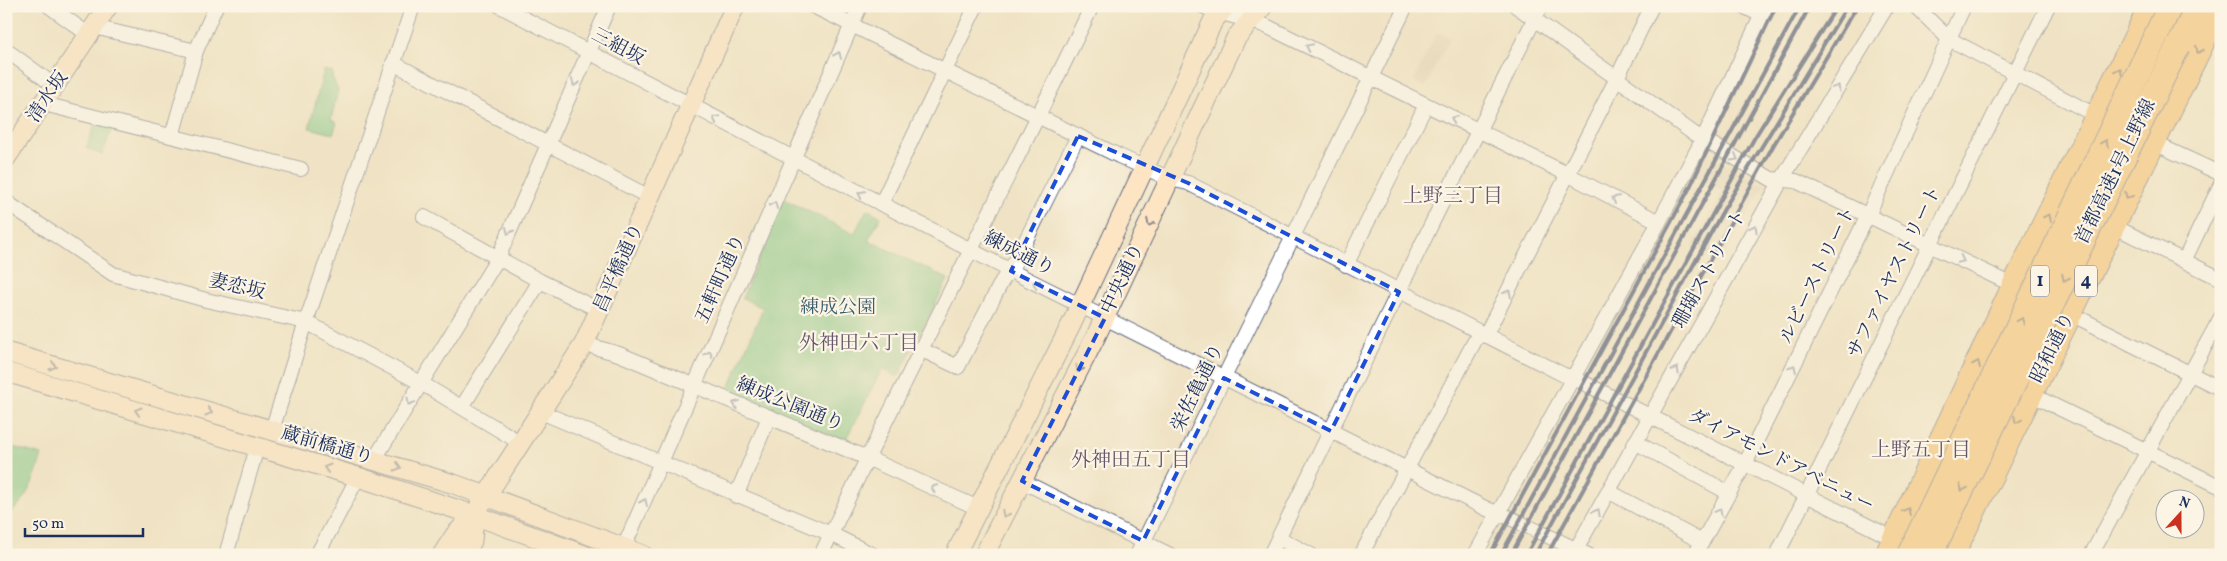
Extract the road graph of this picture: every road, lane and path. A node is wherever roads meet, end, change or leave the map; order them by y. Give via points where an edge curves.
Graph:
1 (50, 6) edge
2 (108, 6) edge
3 (216, 6) edge
4 (413, 6) edge
5 (500, 6) edge
6 (609, 6) edge
7 (735, 6) edge
8 (813, 6) edge
9 (860, 6) edge
10 (976, 6) edge
11 (1092, 6) edge
12 (1406, 6) edge
13 (1516, 6) edge
14 (1541, 6) edge
15 (1652, 6) edge
16 (1743, 6) edge
17 (1887, 6) edge
18 (1915, 6) edge
19 (1964, 6) edge
20 (2048, 6) edge
21 (2151, 6) edge
22 (2170, 6) edge
23 (2192, 6) edge
24 (2198, 6) edge
25 (2220, 6) edge
26 (1216, 11) edge
27 (1764, 11) edge
28 (1256, 13) edge
29 (1534, 20) junction
30 (852, 25) junction
31 (92, 31) junction
32 (1949, 39) junction
33 (2178, 46) junction
34 (6, 50) edge
35 (196, 51) junction
36 (588, 52) junction
37 (393, 63) junction
38 (945, 71) junction
39 (2015, 74) junction
40 (1372, 77) junction
41 (1616, 80) junction
42 (55, 86) junction
43 (44, 104) junction
44 (1426, 105) junction
45 (692, 107) junction
46 (1039, 116) junction
47 (2097, 116) junction
48 (1478, 132) junction
49 (172, 136) junction
50 (1078, 136) junction
51 (1698, 136) junction
52 (12, 137) edge
53 (2154, 143) junction
54 (547, 145) junction
55 (6, 158) edge
56 (794, 159) junction
57 (1144, 167) junction
58 (301, 169) dead end
59 (1567, 174) junction
60 (2221, 174) edge
61 (1170, 179) junction
62 (1782, 179) junction
63 (2221, 184) edge
64 (651, 198) junction
65 (6, 202) edge
66 (881, 204) junction
67 (1868, 215) junction
68 (424, 217) dead end
69 (1659, 222) junction
70 (2113, 226) junction
71 (1292, 237) junction
72 (1929, 245) junction
73 (970, 250) junction
74 (498, 258) junction
75 (2184, 262) junction
76 (1346, 265) junction
77 (1011, 271) junction
78 (2221, 280) edge
79 (540, 281) junction
80 (2014, 286) junction
81 (1399, 292) junction
82 (1080, 306) junction
83 (601, 311) junction
84 (2070, 313) junction
85 (2221, 317) edge
86 (1105, 318) junction
87 (306, 322) junction
88 (1482, 334) junction
89 (584, 344) junction
90 (920, 349) junction
91 (6, 352) edge
92 (6, 372) edge
93 (2191, 374) junction
94 (1224, 378) junction
95 (1574, 378) junction
96 (421, 383) junction
97 (694, 387) junction
98 (2221, 389) edge
99 (2030, 394) junction
100 (462, 408) junction
101 (541, 412) junction
102 (1650, 416) junction
103 (769, 417) junction
104 (272, 430) junction
105 (1331, 431) junction
106 (1635, 442) junction
107 (521, 443) junction
108 (257, 447) junction
109 (2148, 452) junction
110 (867, 458) junction
111 (374, 460) junction
112 (661, 463) junction
113 (1745, 464) junction
114 (1406, 469) junction
115 (358, 477) junction
116 (1022, 481) junction
117 (2221, 487) edge
118 (1608, 491) junction
119 (1729, 493) junction
120 (1806, 494) junction
121 (486, 495) junction
122 (736, 496) junction
123 (978, 508) junction
124 (1499, 512) junction
125 (474, 514) junction
126 (831, 534) junction
127 (1279, 538) junction
128 (1143, 541) junction
129 (1702, 542) junction
130 (624, 547) junction
131 (1897, 550) edge
132 (1579, 553) edge
133 (226, 555) edge
134 (317, 555) edge
135 (442, 555) edge
136 (463, 555) edge
137 (584, 555) edge
138 (643, 555) edge
139 (821, 555) edge
140 (873, 555) edge
141 (955, 555) edge
142 (984, 555) edge
143 (1136, 555) edge
144 (1170, 555) edge
145 (1270, 555) edge
146 (1311, 555) edge
147 (1361, 555) edge
148 (1475, 555) edge
149 (1695, 555) edge
150 (1776, 555) edge
151 (1930, 555) edge
152 (1952, 555) edge
153 (2091, 555) edge

1 - 31 street
2 - 31 main road, 清水坂
3 - 35 street
4 - 37 street
5 - 36 street, 三組坂
6 - 36 street
7 - 45 main road, 昌平橋通り
8 - 30 street, ダイアモンドアベニュー
9 - 30 street, 五軒町通り
10 - 38 street
11 - 46 street
12 - 40 street, 栄佐亀通り
13 - 29 street
14 - 29 street
15 - 41 street
16 - 27 street
62 -> 17 street, 珊瑚ストリート
18 - 32 street
19 - 32 street, ルビーストリート
20 - 39 street, サファイヤストリート
47 -> 21 highway
131 -> 22 highway, 首都高速1号上野線 / 1, bridge
23 - 33 highway
24 - 33 highway, 首都高速1号上野線 / 1
25 -> 53 highway, 昭和通り / 4
26 - 28 street
26 - 57 main road, 中央通り
27 - 51 street
40 -> 28 street
28 - 61 main road, 中央通り via 1236,38
29 - 41 street
29 - 48 street
30 - 38 street, ダイアモンドアベニュー
56 -> 30 street, 五軒町通り
31 - 35 street
31 - 42 main road, 清水坂
32 - 39 street
32 - 67 street, ルビーストリート
33 -> 151 highway, 首都高速1号上野線 / 1, bridge
34 - 42 street
35 - 49 street
36 - 45 street, 三組坂
36 -> 54 street
37 - 54 street
37 - 87 street
38 - 46 street, ダイアモンドアベニュー
38 - 66 street
39 - 47 street
39 - 72 street, サファイヤストリート
40 - 44 street
40 - 71 street, 栄佐亀通り
41 - 51 street
41 - 59 street
42 - 43 main road, 清水坂
43 - 49 street
43 - 52 main road, 清水坂
48 -> 44 street
44 - 76 street
56 -> 45 street, 練成通り
45 - 64 main road, 昌平橋通り
46 - 50 street, ダイアモンドアベニュー
46 - 73 street
80 -> 47 highway
48 - 59 street
48 - 81 street
49 - 58 street
50 - 57 street, ダイアモンドアベニュー
50 - 77 street
51 -> 62 street via 1771,179
51 - 69 street
52 - 55 main road, 清水坂
53 - 60 street
53 -> 70 highway, 昭和通り / 4
54 - 64 street
54 -> 74 street
66 -> 56 street, 練成通り
97 -> 56 street, 五軒町通り
57 - 61 street, ダイアモンドアベニュー
57 - 82 main road, 中央通り
69 -> 59 street
88 -> 59 street
61 - 71 street, ダイアモンドアベニュー via 1188,183
61 -> 86 main road, 中央通り
62 - 67 street via 1796,181
102 -> 62 street, 珊瑚ストリート
63 - 75 street
64 - 83 main road, 昌平橋通り
65 - 87 street, 妻恋坂 via 113,274 206,300
66 - 73 street, 練成通り
67 - 72 street
113 -> 67 street, ルビーストリート
68 - 74 street
69 - 95 street
70 - 75 street
70 - 84 highway, 昭和通り / 4
71 - 76 street, ダイアモンドアベニュー
71 - 94 street, 栄佐亀通り
72 -> 80 street
72 - 120 street, サファイヤストリート
73 - 77 street, 練成通り
73 - 90 street
74 - 79 street
74 - 96 street
75 - 78 street
76 - 81 street, ダイアモンドアベニュー
82 -> 77 street, 練成通り
77 - 90 street via 1002,281 958,367
79 - 83 street
79 - 100 street
80 - 84 street
131 -> 80 highway
81 - 88 street, ダイアモンドアベニュー
81 - 105 street
82 - 86 street, 練成通り
82 - 123 main road, 中央通り
83 - 89 main road, 昌平橋通り
84 - 93 street
84 - 99 highway, 昭和通り / 4
85 - 93 street
86 - 94 street, 練成通り
86 -> 116 main road, 中央通り
87 - 96 street, 妻恋坂
87 - 104 street
88 - 95 street, ダイアモンドアベニュー
88 - 114 street
89 - 97 street, 練成公園通り via 619,354
89 - 101 main road, 昌平橋通り
90 - 110 street
91 -> 104 main road, 蔵前橋通り
108 -> 92 main road, 蔵前橋通り
93 - 98 street
93 - 109 street
94 - 105 street, 練成通り
94 - 128 street, 栄佐亀通り
95 - 102 street, ダイアモンドアベニュー
95 - 124 street
96 - 100 street, 妻恋坂
96 -> 111 street
103 -> 97 street, 練成公園通り
97 - 112 street, 五軒町通り
99 - 109 street
99 -> 152 highway, 昭和通り / 4
100 - 107 street, 妻恋坂
101 - 107 main road, 昌平橋通り
101 - 112 street
102 - 106 street, 珊瑚ストリート
102 - 113 street, ダイアモンドアベニュー
103 - 110 street, 練成公園通り
103 - 122 street
104 - 111 main road, 蔵前橋通り
105 - 114 street, 練成通り
105 - 127 street
106 - 118 street, 珊瑚ストリート
106 - 119 street
107 - 121 main road, 昌平橋通り
115 -> 108 main road, 蔵前橋通り
108 - 133 street
109 - 117 street
109 - 153 street
123 -> 110 street, 練成公園通り
110 - 126 street
111 -> 121 main road, 蔵前橋通り
112 - 122 street
130 -> 112 street, 五軒町通り
113 - 119 street, ルビーストリート
113 - 120 street, ダイアモンドアベニュー
114 - 124 street, 練成通り
114 - 147 street
115 - 125 main road, 蔵前橋通り
115 - 134 street
116 - 128 street
116 -> 142 main road, 中央通り
118 - 129 street
132 -> 118 street, 珊瑚ストリート
129 -> 119 street, ルビーストリート
120 - 131 street, ダイアモンドアベニュー
120 - 150 street, サファイヤストリート
121 - 125 main road, 昌平橋通り
121 - 130 main road, 蔵前橋通り
122 - 126 street
123 - 141 main road, 中央通り
124 - 132 street, 練成通り
124 - 148 street
125 - 135 main road, 昌平橋通り
125 - 136 main road, 昌平橋通り via 472,541
125 - 137 main road, 蔵前橋通り
126 - 139 street
126 - 140 street
127 - 145 street
127 - 146 street
128 - 143 street, 栄佐亀通り
128 - 144 street
129 - 149 street, ルビーストリート
130 - 138 main road, 蔵前橋通り

